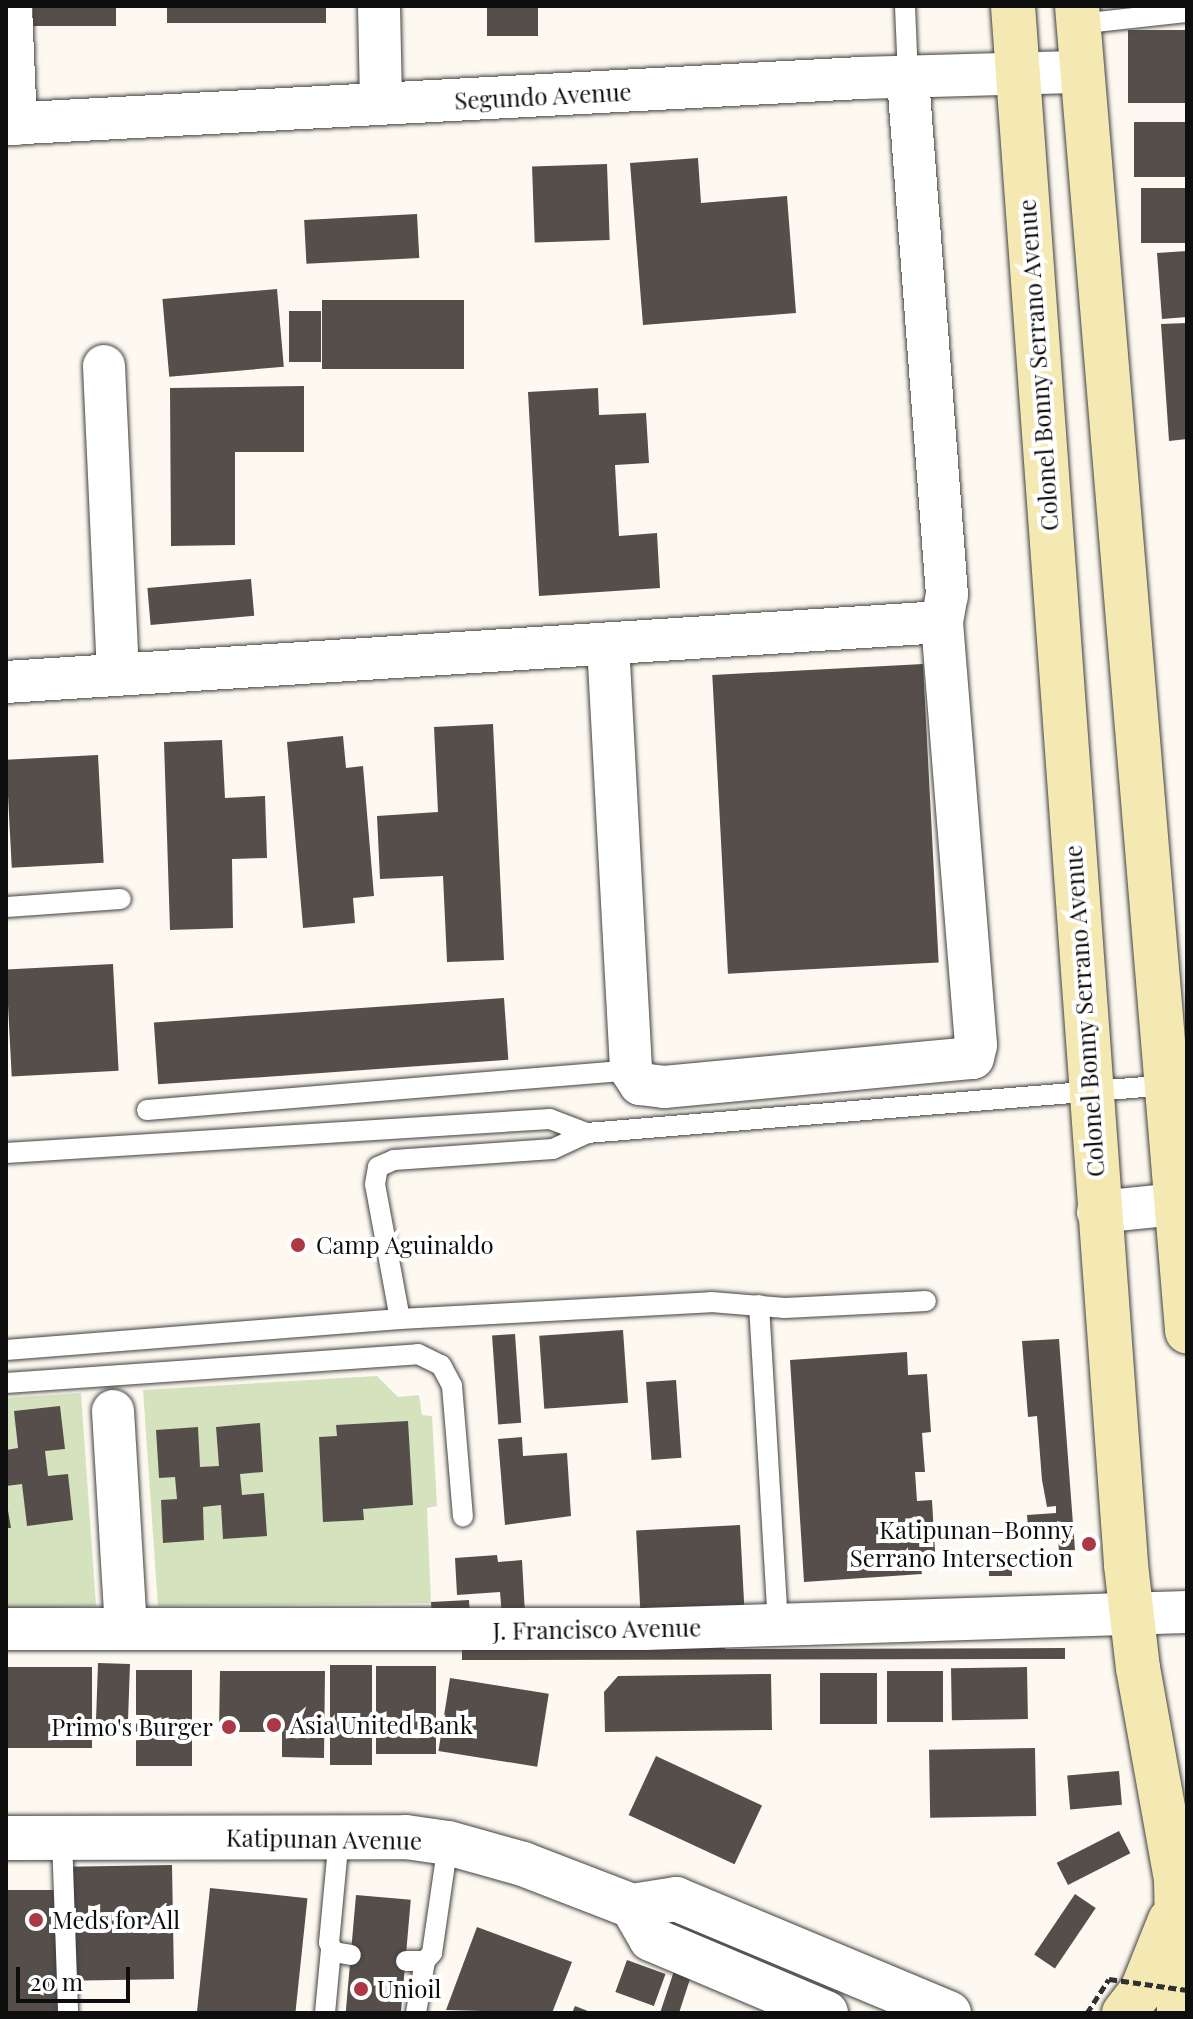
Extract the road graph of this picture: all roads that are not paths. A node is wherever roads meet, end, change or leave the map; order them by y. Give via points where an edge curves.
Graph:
1 (11, 6) edge
2 (379, 6) edge
3 (905, 6) edge
4 (1013, 6) edge
5 (1187, 12) edge
6 (1078, 15) edge
7 (1017, 72) junction
8 (1080, 72) junction
9 (908, 79) junction
10 (381, 104) junction
11 (11, 124) edge
12 (104, 366) dead end
13 (942, 622) junction
14 (608, 644) junction
15 (118, 675) junction
16 (6, 682) edge
17 (121, 899) dead end
18 (6, 907) edge
19 (631, 1070) junction
20 (1168, 1085) junction
21 (1090, 1092) junction
22 (147, 1110) dead end
23 (587, 1133) junction
24 (6, 1153) edge
25 (1182, 1203) edge
26 (1098, 1212) junction
27 (926, 1301) dead end
28 (759, 1305) junction
29 (400, 1319) junction
30 (1187, 1331) edge
31 (6, 1350) edge
32 (6, 1383) edge
33 (113, 1411) dead end
34 (463, 1517) dead end
35 (1187, 1612) edge
36 (1131, 1613) junction
37 (778, 1623) junction
38 (6, 1629) edge
39 (126, 1629) junction
40 (339, 1837) junction
41 (6, 1838) edge
42 (62, 1838) junction
43 (448, 1843) junction
44 (1177, 1899) junction
45 (632, 1906) junction
46 (331, 1949) junction
47 (351, 1955) dead end
48 (68, 2013) edge
49 (325, 2013) edge
50 (416, 2013) edge
51 (826, 2013) edge
52 (949, 2013) edge
53 (1124, 2013) edge
54 (1179, 2013) edge

1 - 11 street
2 - 10 street
3 - 9 lane
4 - 7 main road, Colonel Bonny Serrano Avenue
5 - 6 lane
6 - 8 main road
7 - 8 street, Segundo Avenue
7 - 9 street, Segundo Avenue
7 - 21 main road, Colonel Bonny Serrano Avenue
8 - 20 main road
9 - 10 street, Segundo Avenue
9 - 13 street via 947,595
10 - 11 street, Segundo Avenue
12 - 15 street
13 - 14 street
13 - 19 street via 973,1058 664,1087 640,1084
14 - 15 street
14 - 19 street
15 - 16 street
17 - 18 lane
19 - 22 lane
20 - 21 lane
20 - 25 main road
21 - 23 lane
21 - 26 main road, Colonel Bonny Serrano Avenue
23 - 24 lane via 550,1119
23 - 29 lane via 553,1149 394,1160 378,1167 375,1184
25 - 26 street
25 - 30 main road
26 - 36 main road, Colonel Bonny Serrano Avenue
27 - 28 lane
28 - 29 lane via 730,1302
28 - 37 lane
29 - 31 lane
32 - 34 lane via 418,1354 441,1365 452,1386
33 - 39 street
35 - 36 street, J. Francisco Avenue
36 - 37 street, J. Francisco Avenue
36 - 44 main road, Colonel Bonny Serrano Avenue
37 - 39 street, J. Francisco Avenue via 613,1630
38 - 39 street, J. Francisco Avenue
40 - 42 street, Katipunan Avenue
40 - 43 street, Katipunan Avenue
40 - 46 lane
41 - 42 street, Katipunan Avenue
42 - 48 lane
43 - 45 street, Katipunan Avenue via 523,1864
43 - 50 lane via 432,1953 415,1961
44 - 53 main road via 1142,1990
44 - 54 main road, Colonel Bonny Serrano Avenue
45 - 51 street via 651,1939
45 - 52 street via 676,1899
46 - 47 lane
46 - 49 lane

